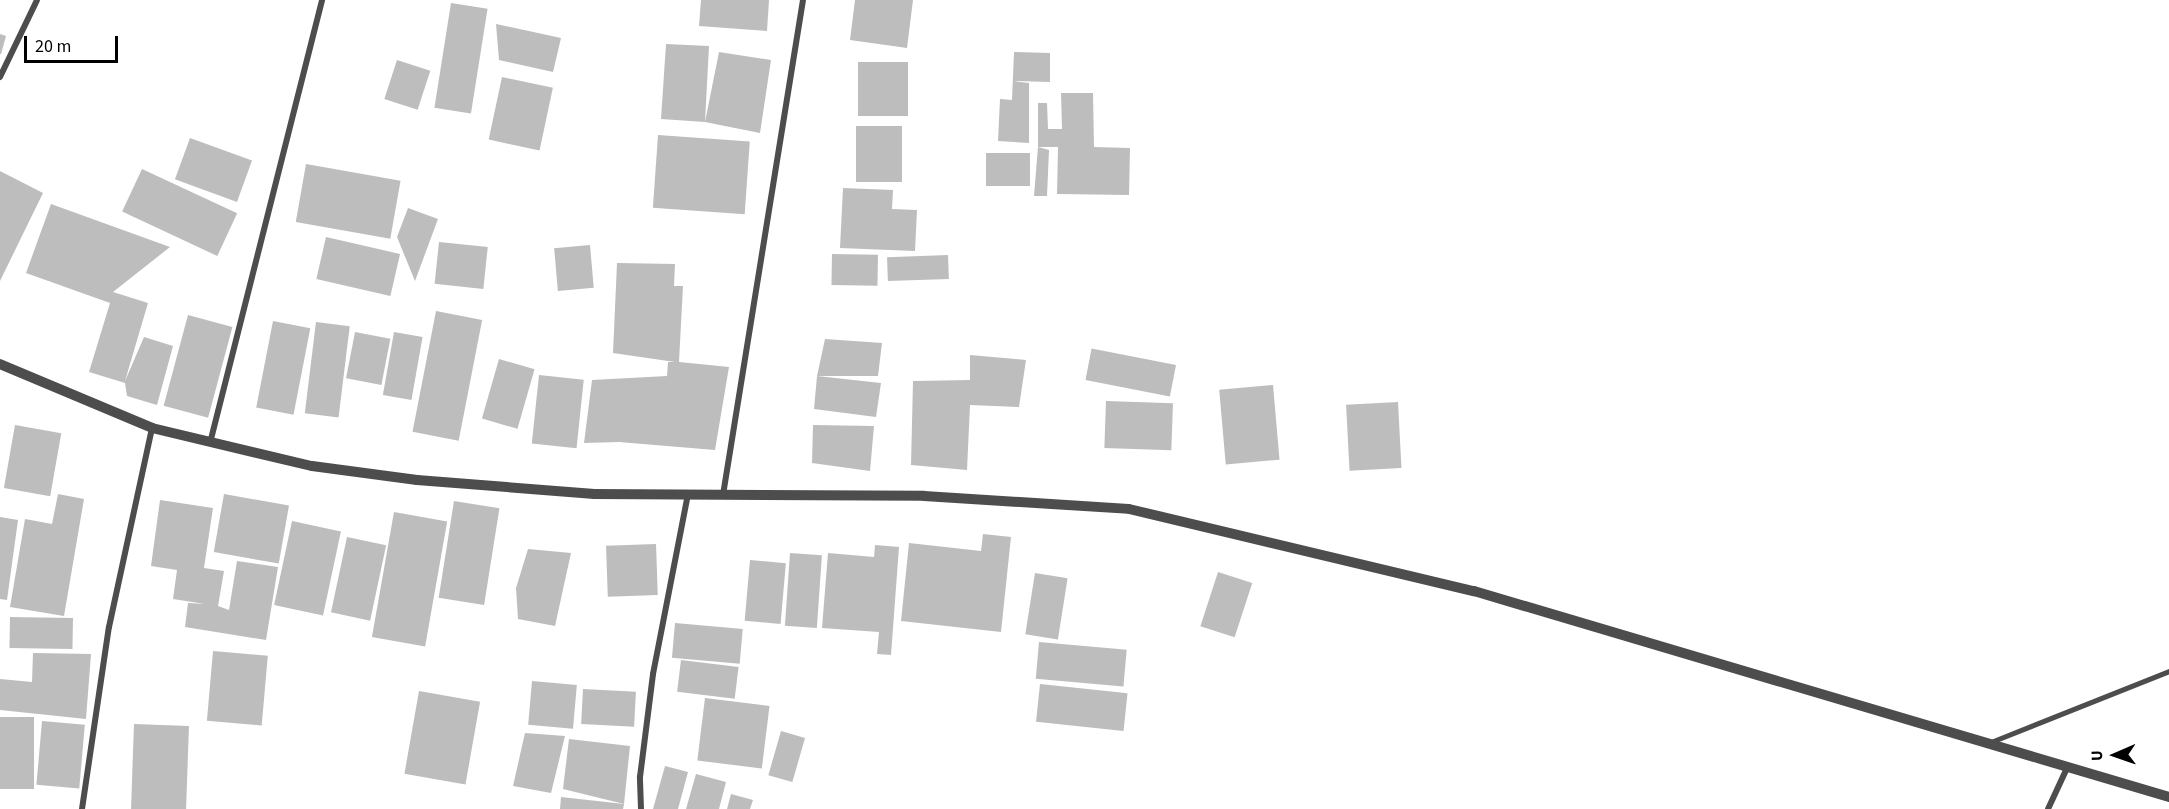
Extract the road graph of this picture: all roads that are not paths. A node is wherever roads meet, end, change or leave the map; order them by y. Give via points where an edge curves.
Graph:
1 (37, 0) edge
2 (322, 0) edge
3 (803, 0) edge
4 (0, 77) edge
5 (0, 364) edge
6 (153, 428) junction
7 (210, 444) junction
8 (688, 494) junction
9 (723, 495) junction
10 (2169, 671) edge
11 (1986, 744) junction
12 (2068, 766) junction
13 (2169, 796) edge
14 (82, 809) edge
15 (641, 809) edge
16 (2048, 809) edge

1 - 4 street
2 - 7 street
3 - 9 street
5 - 6 street
6 - 7 street
6 - 14 street via 109,627
7 - 8 street via 312,466 417,480 594,494
8 - 9 street
8 - 15 street via 653,674 640,777
9 - 11 street via 924,496 1129,509 1474,591
10 - 11 lane
11 - 12 street
12 - 13 street
12 - 16 street

